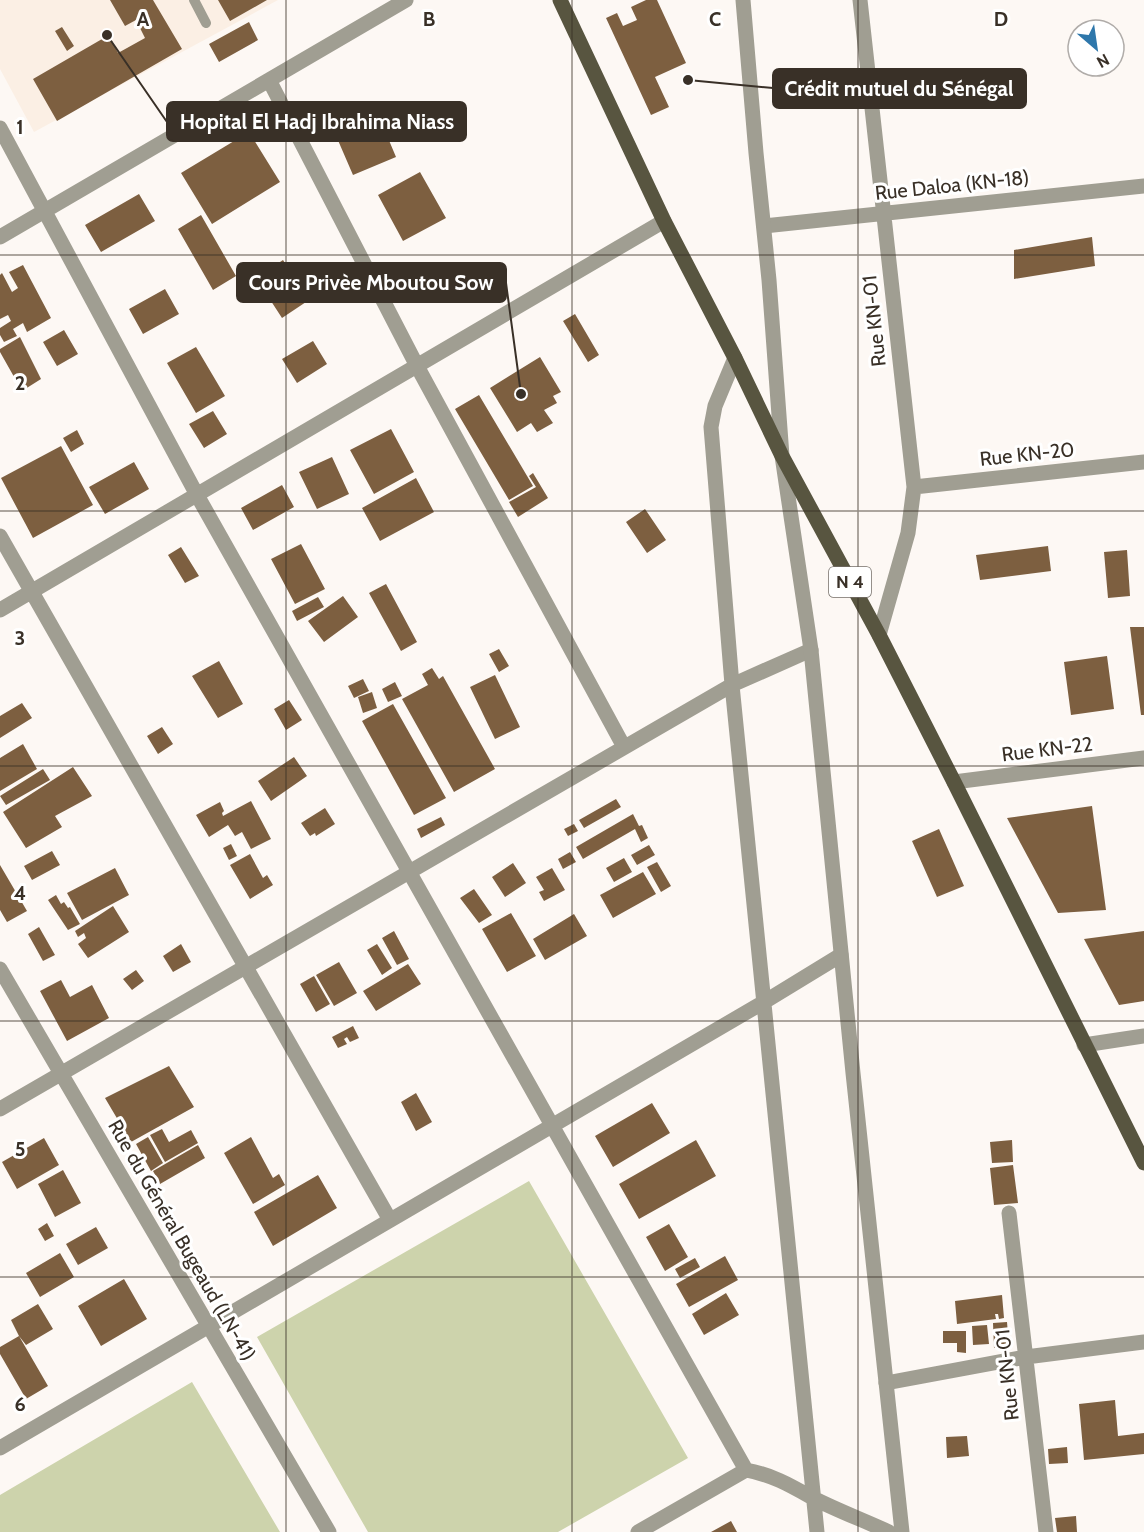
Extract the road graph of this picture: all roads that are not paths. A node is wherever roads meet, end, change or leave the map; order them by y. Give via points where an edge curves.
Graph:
1 (194, 0) edge
2 (406, 0) edge
3 (560, 0) edge
4 (743, 0) edge
5 (860, 0) edge
6 (206, 24) dead end
7 (269, 80) junction
8 (0, 128) edge
9 (1144, 186) edge
10 (45, 211) junction
11 (884, 213) junction
12 (664, 221) junction
13 (764, 226) junction
14 (0, 237) edge
15 (735, 358) junction
16 (417, 366) junction
17 (782, 456) junction
18 (1144, 462) edge
19 (914, 487) junction
20 (197, 495) junction
21 (0, 536) edge
22 (32, 592) junction
23 (0, 610) edge
24 (879, 635) junction
25 (811, 650) junction
26 (732, 685) junction
27 (624, 747) junction
28 (1144, 758) edge
29 (954, 782) junction
30 (409, 872) junction
31 (841, 955) junction
32 (246, 966) junction
33 (0, 969) edge
34 (764, 1002) junction
35 (1144, 1036) edge
36 (1084, 1045) junction
37 (61, 1073) junction
38 (0, 1109) edge
39 (551, 1126) junction
40 (1144, 1163) edge
41 (1009, 1213) dead end
42 (390, 1220) junction
43 (208, 1326) junction
44 (1144, 1342) edge
45 (1026, 1357) junction
46 (886, 1383) junction
47 (0, 1448) edge
48 (746, 1470) junction
49 (812, 1497) junction
50 (329, 1532) edge
51 (638, 1532) edge
52 (816, 1532) edge
53 (889, 1532) edge
54 (902, 1532) edge
55 (1046, 1532) edge

1 - 6 lane
2 - 7 street
3 - 12 main road, N 4
4 - 13 street
5 - 11 street, Rue KN-01
7 - 10 street
7 - 16 street
8 - 10 street
9 - 11 street, Rue Daloa (KN-18)
10 - 14 street
10 - 20 street
11 - 13 street, Rue Daloa (KN-18)
11 - 19 street, Rue KN-01
12 - 15 main road, N 4
12 - 16 street
13 - 17 street
15 - 17 main road, N 4
15 - 26 street via 711,427
16 - 20 street
16 - 27 street
17 - 24 main road, N 4
17 - 25 street
18 - 19 street, Rue KN-20
19 - 24 street, Rue KN-01 via 908,533
20 - 22 street
20 - 30 street
21 - 22 street
22 - 23 street
22 - 32 street
24 - 29 main road, N 4
25 - 26 street
25 - 31 street
26 - 27 street
26 - 34 street
27 - 30 street
28 - 29 street, Rue KN-22
29 - 36 main road, N 4
30 - 32 street
30 - 39 street
31 - 34 street
31 - 46 street
32 - 37 street
32 - 42 street
33 - 37 street, Rue du Général Bugeaud (LN-41)
34 - 39 street
34 - 49 street
35 - 36 street
36 - 40 main road, N 4
37 - 38 street
37 - 43 street, Rue du Général Bugeaud (LN-41)
39 - 42 street
39 - 48 street
41 - 45 street, Rue KN-01
42 - 43 street
43 - 47 street
43 - 50 street, Rue du Général Bugeaud (LN-41)
44 - 45 street
45 - 46 street
45 - 55 street, Rue KN-01
46 - 54 street
48 - 49 street via 777,1478
48 - 51 street
49 - 52 street
49 - 53 street

